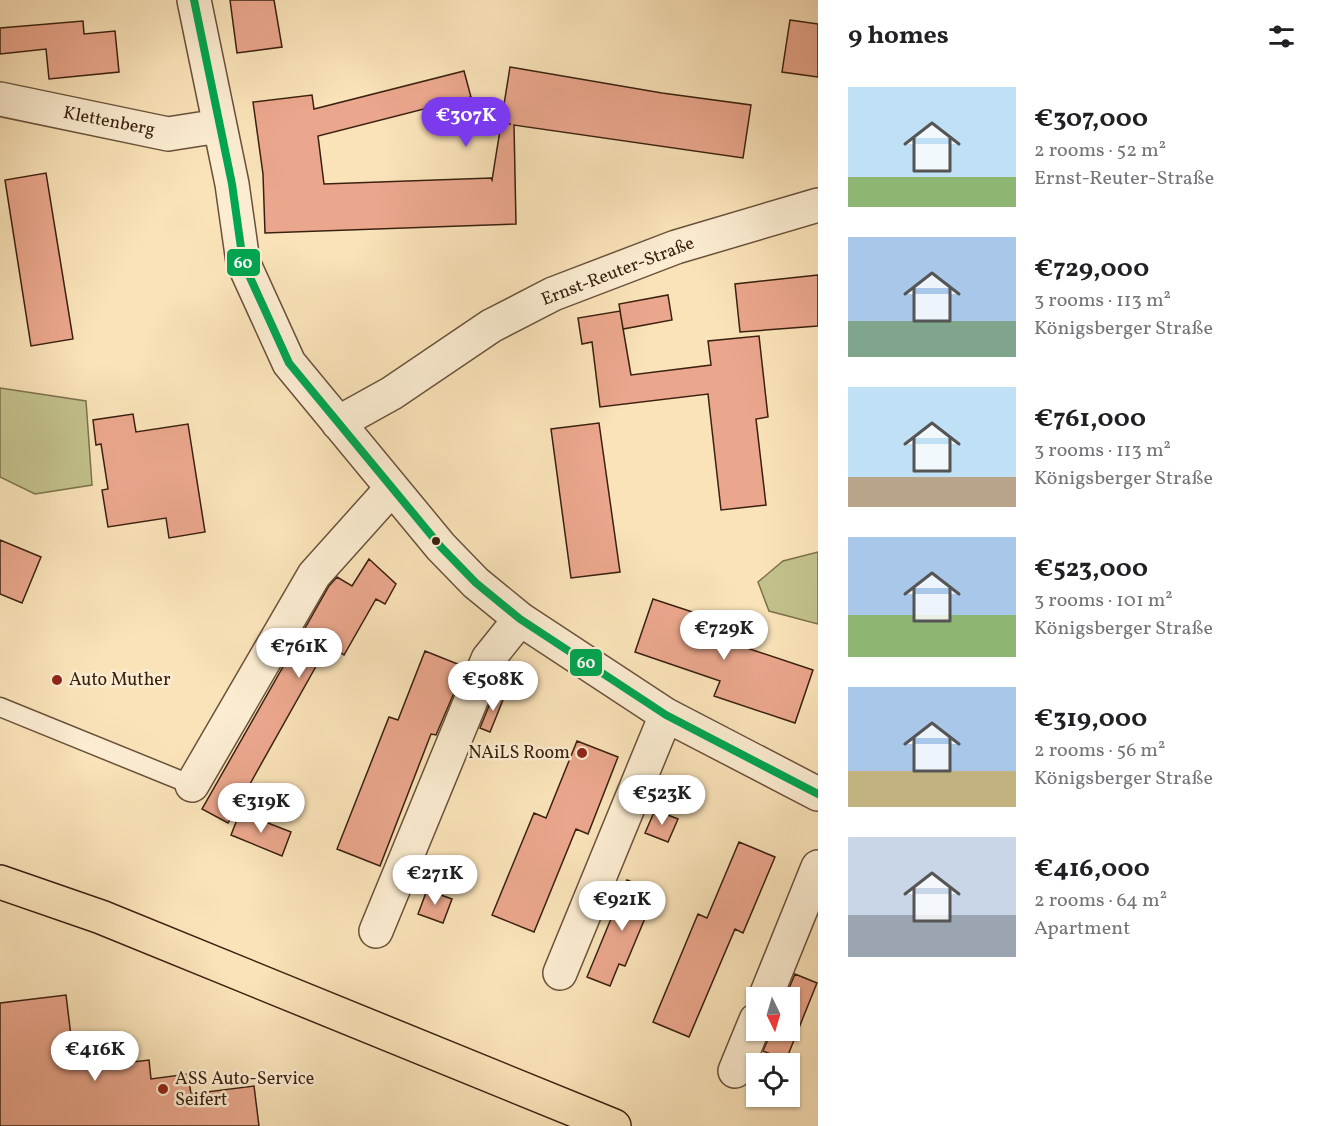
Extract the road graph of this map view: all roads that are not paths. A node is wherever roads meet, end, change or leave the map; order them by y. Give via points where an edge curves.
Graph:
1 (194, 0) edge
2 (0, 99) edge
3 (219, 126) junction
4 (818, 205) edge
5 (338, 423) junction
6 (392, 488) junction
7 (520, 619) junction
8 (0, 707) edge
9 (666, 715) junction
10 (192, 785) joint
11 (818, 794) edge
12 (818, 867) edge
13 (0, 882) edge
14 (376, 931) dead end
15 (560, 973) dead end
16 (769, 987) edge
17 (747, 1041) edge
18 (735, 1071) dead end
19 (614, 1126) edge

1 - 3 street
2 - 3 street, Klettenberg via 168,134
3 - 5 street via 243,262 289,363
4 - 5 street, Ernst-Reuter-Straße via 676,247 553,294 491,326 392,393
5 - 6 street
6 - 7 street via 476,583
6 - 10 street via 314,575
7 - 9 street
7 - 14 street via 488,659
8 - 10 lane
9 - 11 street
9 - 15 street
12 - 16 street
13 - 19 main road via 112,922
17 - 18 street

